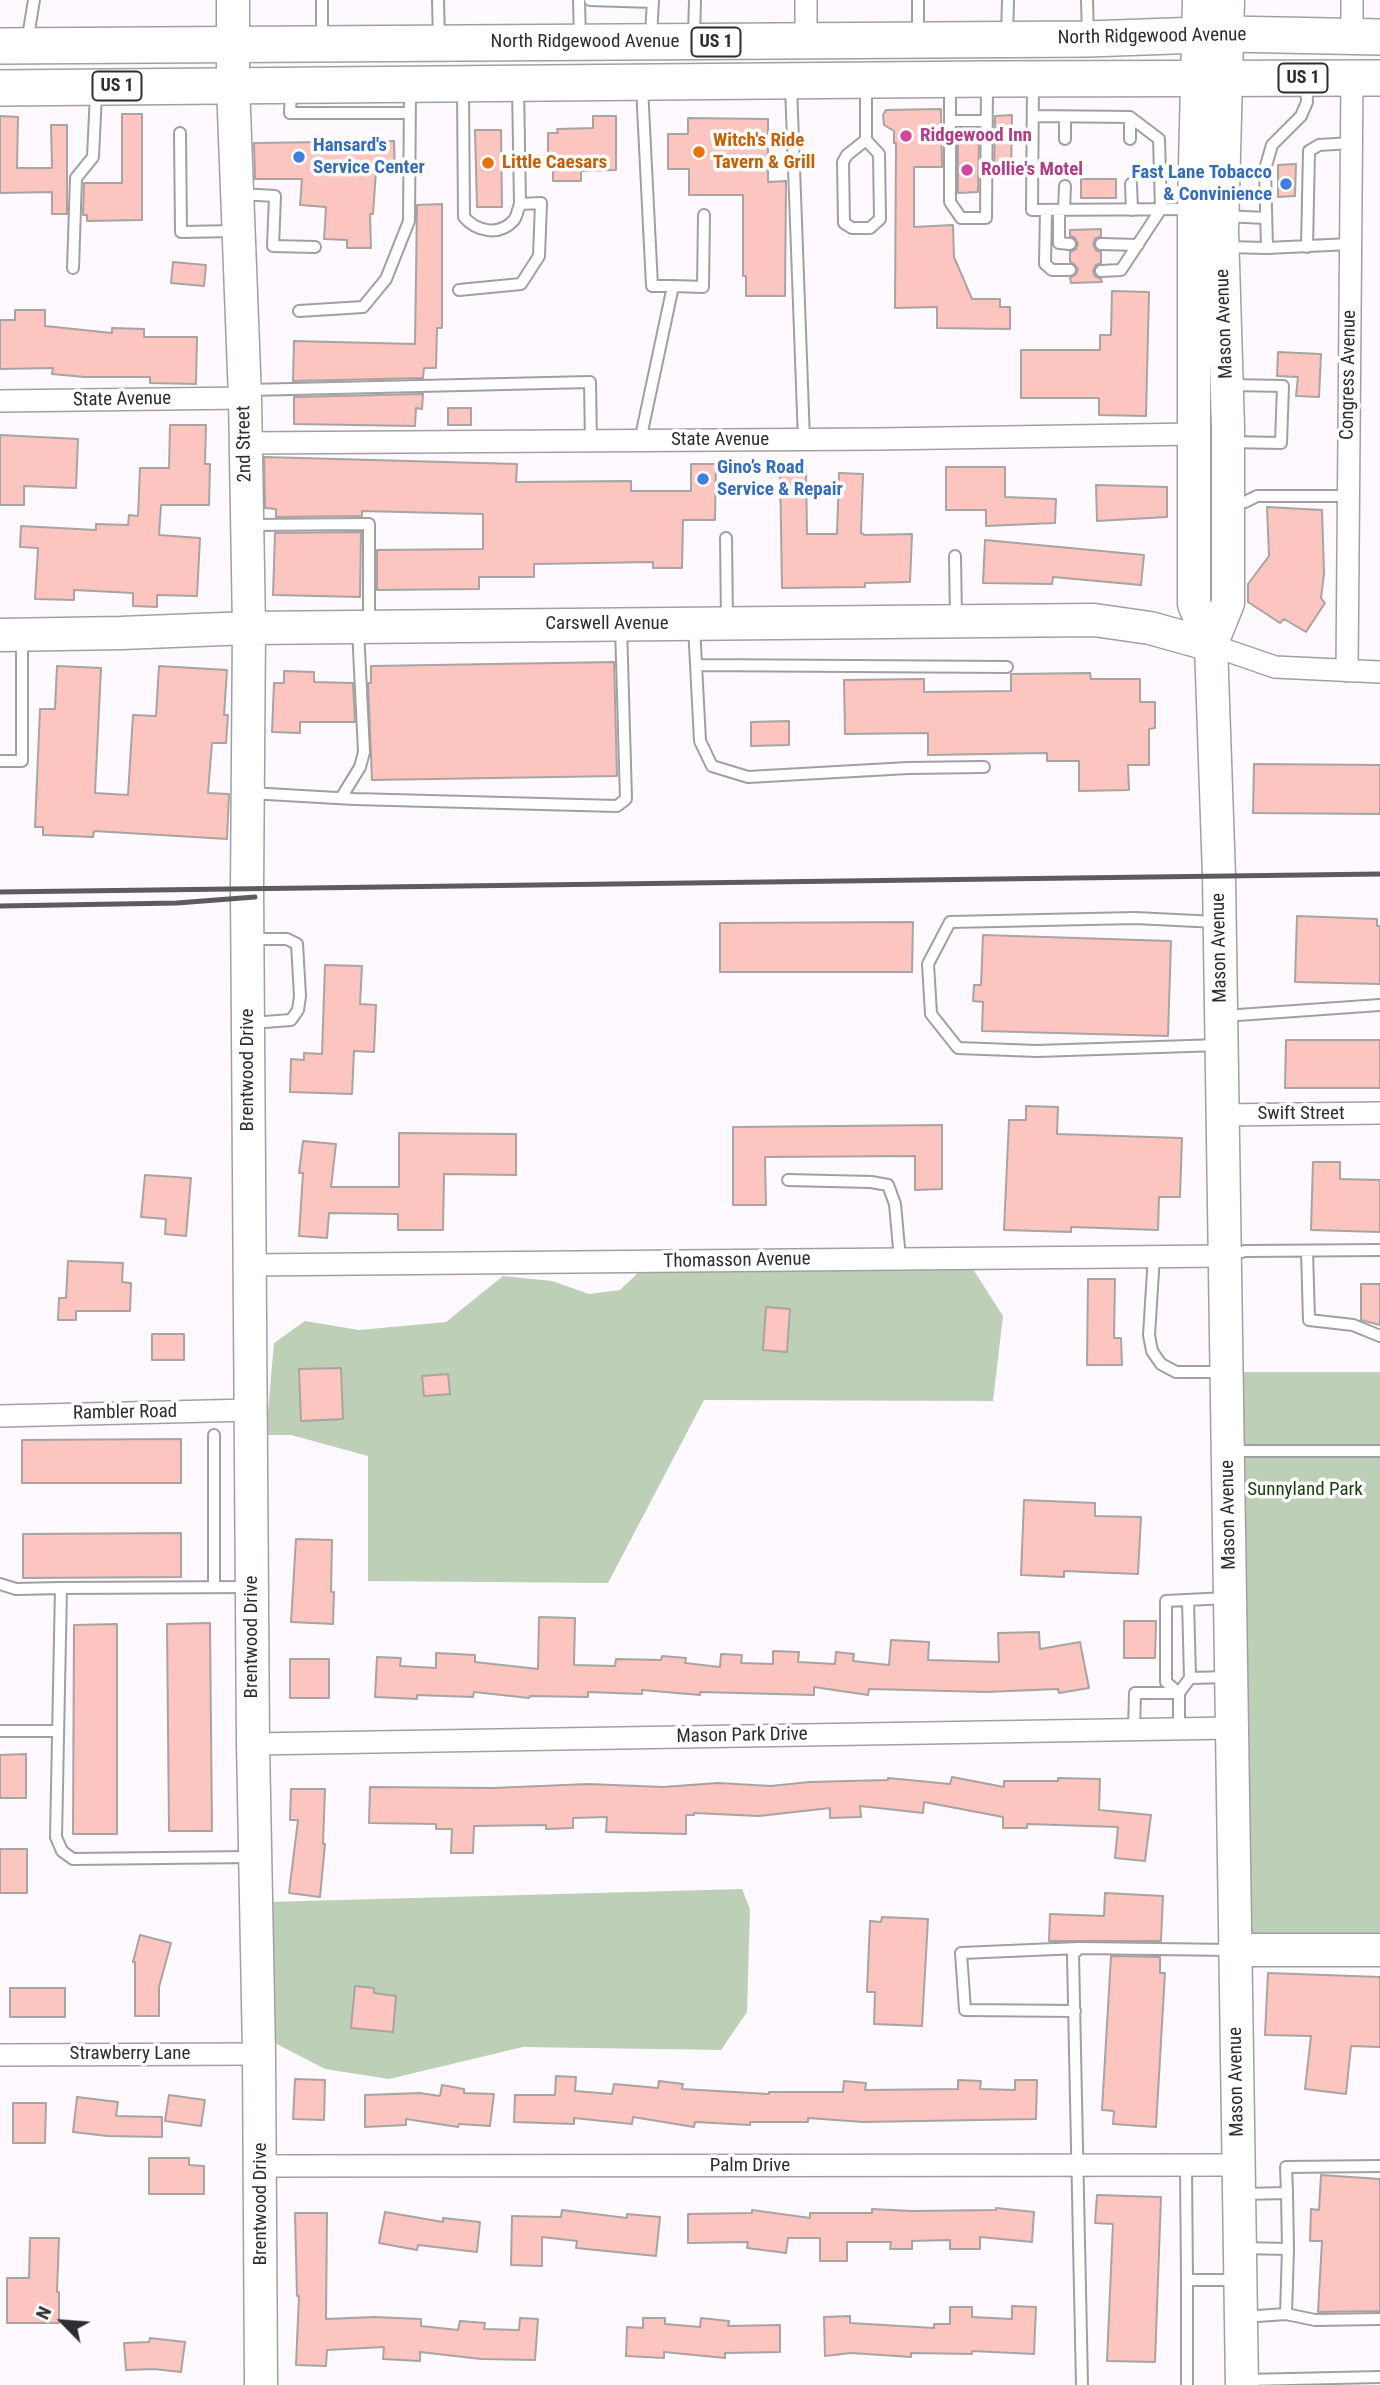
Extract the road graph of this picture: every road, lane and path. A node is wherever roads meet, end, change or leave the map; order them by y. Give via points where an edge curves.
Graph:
1 (34, 0) edge
2 (233, 0) edge
3 (322, 0) edge
4 (438, 0) edge
5 (579, 0) edge
6 (590, 0) edge
7 (695, 0) edge
8 (806, 0) edge
9 (918, 0) edge
10 (1009, 0) edge
11 (1087, 0) edge
12 (1199, 0) edge
13 (1352, 0) edge
14 (653, 1) edge
15 (1218, 23) edge
16 (1366, 37) edge
17 (1088, 39) junction
18 (918, 40) junction
19 (1007, 40) junction
20 (806, 41) junction
21 (580, 42) junction
22 (650, 42) junction
23 (693, 42) junction
24 (439, 43) junction
25 (233, 44) junction
26 (322, 44) junction
27 (13, 46) edge
28 (1211, 78) junction
29 (1306, 78) junction
30 (1366, 78) edge
31 (950, 79) junction
32 (987, 79) junction
33 (1033, 79) junction
34 (866, 80) junction
35 (791, 81) junction
36 (642, 82) junction
37 (463, 83) junction
38 (518, 83) junction
39 (233, 85) junction
40 (96, 87) junction
41 (0, 88) edge
42 (410, 99) junction
43 (1033, 116) junction
44 (1065, 117) junction
45 (1130, 117) junction
46 (950, 121) junction
47 (987, 121) junction
48 (180, 134) dead end
49 (1065, 139) dead end
50 (1130, 139) dead end
51 (866, 140) junction
52 (1351, 142) junction
53 (1131, 184) dead end
54 (1065, 186) dead end
55 (237, 194) junction
56 (520, 204) junction
57 (1161, 209) junction
58 (1046, 210) junction
59 (1062, 210) junction
60 (1132, 210) junction
61 (1208, 212) junction
62 (704, 215) dead end
63 (1266, 218) junction
64 (238, 231) junction
65 (1070, 244) dead end
66 (1101, 244) dead end
67 (1350, 244) junction
68 (1138, 245) junction
69 (315, 247) dead end
70 (1222, 247) junction
71 (1307, 247) junction
72 (1267, 248) junction
73 (73, 268) dead end
74 (1070, 270) dead end
75 (1101, 271) dead end
76 (673, 286) junction
77 (458, 290) dead end
78 (299, 311) dead end
79 (1227, 385) junction
80 (244, 394) junction
81 (0, 401) edge
82 (1195, 434) junction
83 (804, 440) junction
84 (591, 441) junction
85 (640, 441) junction
86 (1228, 442) junction
87 (245, 443) junction
88 (1348, 496) junction
89 (1228, 502) junction
90 (247, 525) junction
91 (726, 538) dead end
92 (955, 556) dead end
93 (956, 621) junction
94 (621, 623) junction
95 (727, 623) junction
96 (694, 624) junction
97 (364, 626) junction
98 (249, 628) junction
99 (11, 635) edge
100 (1211, 645) junction
101 (696, 665) junction
102 (1007, 667) dead end
103 (1347, 671) junction
104 (1380, 672) edge
105 (0, 761) edge
106 (984, 767) dead end
107 (247, 792) junction
108 (341, 799) junction
109 (247, 889) joint
110 (1219, 922) junction
111 (247, 939) junction
112 (1380, 1005) edge
113 (248, 1024) junction
114 (1221, 1030) junction
115 (1380, 1113) edge
116 (1223, 1115) junction
117 (788, 1180) dead end
118 (1380, 1250) edge
119 (1307, 1251) junction
120 (1154, 1256) junction
121 (1225, 1256) junction
122 (900, 1259) junction
123 (250, 1265) junction
124 (1380, 1336) edge
125 (1227, 1373) junction
126 (251, 1410) junction
127 (0, 1416) edge
128 (214, 1435) dead end
129 (1228, 1451) junction
130 (1380, 1451) edge
131 (0, 1584) edge
132 (214, 1586) junction
133 (252, 1587) junction
134 (61, 1588) junction
135 (1230, 1598) junction
136 (1188, 1600) junction
137 (1231, 1677) junction
138 (1190, 1678) junction
139 (1179, 1693) junction
140 (1232, 1728) junction
141 (1179, 1729) junction
142 (1134, 1730) junction
143 (0, 1731) edge
144 (57, 1731) junction
145 (253, 1744) junction
146 (255, 1857) junction
147 (1079, 1948) junction
148 (1235, 1950) junction
149 (1380, 1950) edge
150 (1075, 2011) junction
151 (260, 2054) junction
152 (0, 2055) edge
153 (1076, 2165) junction
154 (1186, 2165) junction
155 (1380, 2165) edge
156 (261, 2166) junction
157 (1239, 2180) junction
158 (1287, 2193) junction
159 (1240, 2248) junction
160 (1288, 2249) junction
161 (1187, 2280) junction
162 (1241, 2280) junction
163 (1286, 2314) junction
164 (1241, 2317) junction
165 (1380, 2319) edge
166 (1380, 2377) edge
167 (1242, 2383) edge
168 (261, 2385) edge
169 (1082, 2385) edge
170 (1187, 2385) edge

1 - 27 lane
2 - 25 street, 2nd Street
3 - 26 lane
4 - 24 lane
5 - 21 lane
6 - 14 lane
7 - 23 lane
8 - 20 street
9 - 18 lane
10 - 19 lane
11 - 17 lane
12 - 15 street, Mason Avenue
13 - 16 street
14 - 22 lane
15 - 16 main road, North Ridgewood Avenue / US 1
15 - 17 main road, North Ridgewood Avenue / US 1
15 - 28 street, Mason Avenue
17 - 19 main road, North Ridgewood Avenue / US 1
18 - 19 main road, North Ridgewood Avenue / US 1
18 - 20 main road, North Ridgewood Avenue / US 1
20 - 23 main road, North Ridgewood Avenue / US 1
21 - 22 main road, North Ridgewood Avenue / US 1
21 - 24 main road, North Ridgewood Avenue / US 1
22 - 23 main road, North Ridgewood Avenue / US 1
24 - 26 main road, North Ridgewood Avenue / US 1
25 - 26 main road, North Ridgewood Avenue / US 1
25 - 27 main road, North Ridgewood Avenue / US 1
25 - 39 street, 2nd Street
28 - 29 main road, North Ridgewood Avenue / US 1
28 - 33 main road, North Ridgewood Avenue / US 1
28 - 61 street, Mason Avenue
29 - 30 main road, North Ridgewood Avenue / US 1
29 - 63 lane via 1307,103 1301,116 1272,145 1265,169
30 - 52 street, Congress Avenue
31 - 32 main road, North Ridgewood Avenue / US 1
31 - 34 main road, North Ridgewood Avenue / US 1
31 - 46 lane
32 - 33 main road, North Ridgewood Avenue / US 1
32 - 47 lane
33 - 43 lane
34 - 35 main road, North Ridgewood Avenue / US 1
34 - 51 lane
35 - 36 main road, North Ridgewood Avenue / US 1
35 - 83 lane
36 - 38 main road, North Ridgewood Avenue / US 1
36 - 76 lane via 652,286
37 - 38 main road, North Ridgewood Avenue / US 1
37 - 42 main road, North Ridgewood Avenue / US 1
37 - 56 lane via 464,217 472,226 500,229 514,220
38 - 56 lane
39 - 40 main road, North Ridgewood Avenue / US 1
39 - 42 main road, North Ridgewood Avenue / US 1 via 291,84
39 - 55 street, 2nd Street
40 - 41 main road, North Ridgewood Avenue / US 1
40 - 73 lane via 93,157 76,178
42 - 78 lane via 408,222 386,279 363,307
43 - 44 lane
43 - 58 lane via 1032,211
44 - 45 lane
44 - 49 lane
45 - 50 lane
45 - 57 lane via 1159,139
46 - 47 lane
46 - 47 lane via 950,202 961,218 986,218
48 - 64 lane via 181,232
51 - 51 lane via 843,162 844,223 852,228 870,228 880,219 879,154
52 - 67 street, Congress Avenue
52 - 71 lane via 1319,145 1309,152
53 - 60 lane
54 - 59 lane
55 - 64 street, 2nd Street
55 - 69 lane via 275,195 273,246
56 - 77 lane via 541,203 539,256 521,284
57 - 60 lane
57 - 61 lane
57 - 68 lane
58 - 59 lane
58 - 74 lane via 1045,264 1052,270
59 - 60 lane
59 - 65 lane via 1059,243
61 - 63 lane
61 - 70 street, Mason Avenue
61 - 82 street, Mason Avenue
62 - 76 lane via 704,287
63 - 72 lane
64 - 80 street, 2nd Street
66 - 68 lane
67 - 71 lane
67 - 88 street, Congress Avenue
68 - 75 lane via 1121,270
70 - 72 lane
70 - 79 street, Mason Avenue
71 - 72 lane
76 - 85 lane
79 - 86 street, Mason Avenue
79 - 86 lane via 1283,386 1282,443
80 - 81 street, State Avenue
80 - 84 lane via 590,382
80 - 87 street, 2nd Street
82 - 83 street, State Avenue
82 - 100 street, Mason Avenue via 1194,604
83 - 85 street, State Avenue
84 - 85 street, State Avenue
84 - 87 street, State Avenue
86 - 89 street, Mason Avenue
87 - 90 street, 2nd Street
88 - 89 lane via 1257,496
88 - 103 street, Congress Avenue
89 - 100 street, Mason Avenue via 1228,603
90 - 97 lane via 369,524
90 - 98 street, 2nd Street
91 - 95 lane
92 - 93 lane
93 - 95 street, Carswell Avenue
93 - 100 street, Carswell Avenue via 1094,620 1150,628
94 - 96 street, Carswell Avenue
94 - 97 street, Carswell Avenue
94 - 108 lane via 626,799 617,806
95 - 96 street, Carswell Avenue
96 - 101 lane
97 - 98 street, Carswell Avenue
97 - 108 lane via 364,752
98 - 99 street, Carswell Avenue
98 - 107 street, 2nd Street
99 - 105 lane via 22,761
100 - 103 street via 1275,667
100 - 110 street, Mason Avenue
101 - 102 lane
101 - 106 lane via 700,741 712,766 748,777
103 - 104 street
107 - 108 lane
107 - 109 street, 2nd Street
109 - 111 street, Brentwood Drive
110 - 114 street, Mason Avenue
110 - 114 lane via 1135,918 950,922 928,964 931,1014 958,1048 1037,1051
111 - 113 street, Brentwood Drive
111 - 113 lane via 287,939 297,944 299,986 298,1010 291,1020
112 - 114 lane
113 - 123 street, Brentwood Drive
114 - 116 street, Mason Avenue
115 - 116 street, Swift Street
116 - 121 street, Mason Avenue
117 - 122 lane via 888,1185 895,1204
118 - 119 lane
119 - 121 lane via 1245,1251
119 - 124 lane via 1309,1320 1353,1325
120 - 121 street, Thomasson Avenue
120 - 122 street, Thomasson Avenue
120 - 125 lane via 1152,1351 1161,1364 1176,1372
121 - 125 street, Mason Avenue
122 - 123 street, Thomasson Avenue
123 - 126 street, Brentwood Drive
125 - 129 street, Mason Avenue
126 - 127 street, Rambler Road
126 - 133 street, Brentwood Drive
128 - 132 lane
129 - 130 lane
129 - 135 street, Mason Avenue
131 - 134 lane via 16,1589
132 - 133 lane
132 - 134 lane
133 - 145 street, Brentwood Drive
134 - 144 lane
135 - 136 lane
135 - 137 street, Mason Avenue
136 - 138 lane
136 - 139 lane via 1166,1601 1166,1682
137 - 138 lane
137 - 140 street, Mason Avenue
138 - 139 lane
139 - 141 lane
139 - 142 lane via 1135,1693
140 - 141 street, Mason Park Drive
140 - 148 street, Mason Avenue
141 - 142 street, Mason Park Drive
142 - 145 street, Mason Park Drive
143 - 144 lane
144 - 146 lane via 56,1837 62,1851 73,1859
145 - 146 street, Brentwood Drive
146 - 151 street, Brentwood Drive
147 - 148 lane
147 - 150 lane via 1073,1955
147 - 150 lane via 961,1953 965,2010
148 - 149 street
148 - 157 street, Mason Avenue
150 - 153 lane
151 - 152 street, Strawberry Lane
151 - 156 street, Brentwood Drive
153 - 154 street, Palm Drive
153 - 156 street, Palm Drive
153 - 169 lane
154 - 157 street, Palm Drive
154 - 161 lane
155 - 158 lane via 1286,2167
156 - 168 street, Brentwood Drive
157 - 158 lane
157 - 159 street, Mason Avenue
158 - 160 lane
159 - 160 lane
159 - 162 street, Mason Avenue
160 - 163 lane
161 - 162 lane
161 - 170 lane
162 - 164 street, Mason Avenue
163 - 164 lane
163 - 165 lane via 1315,2320
164 - 167 street, Mason Avenue
166 - 167 lane

